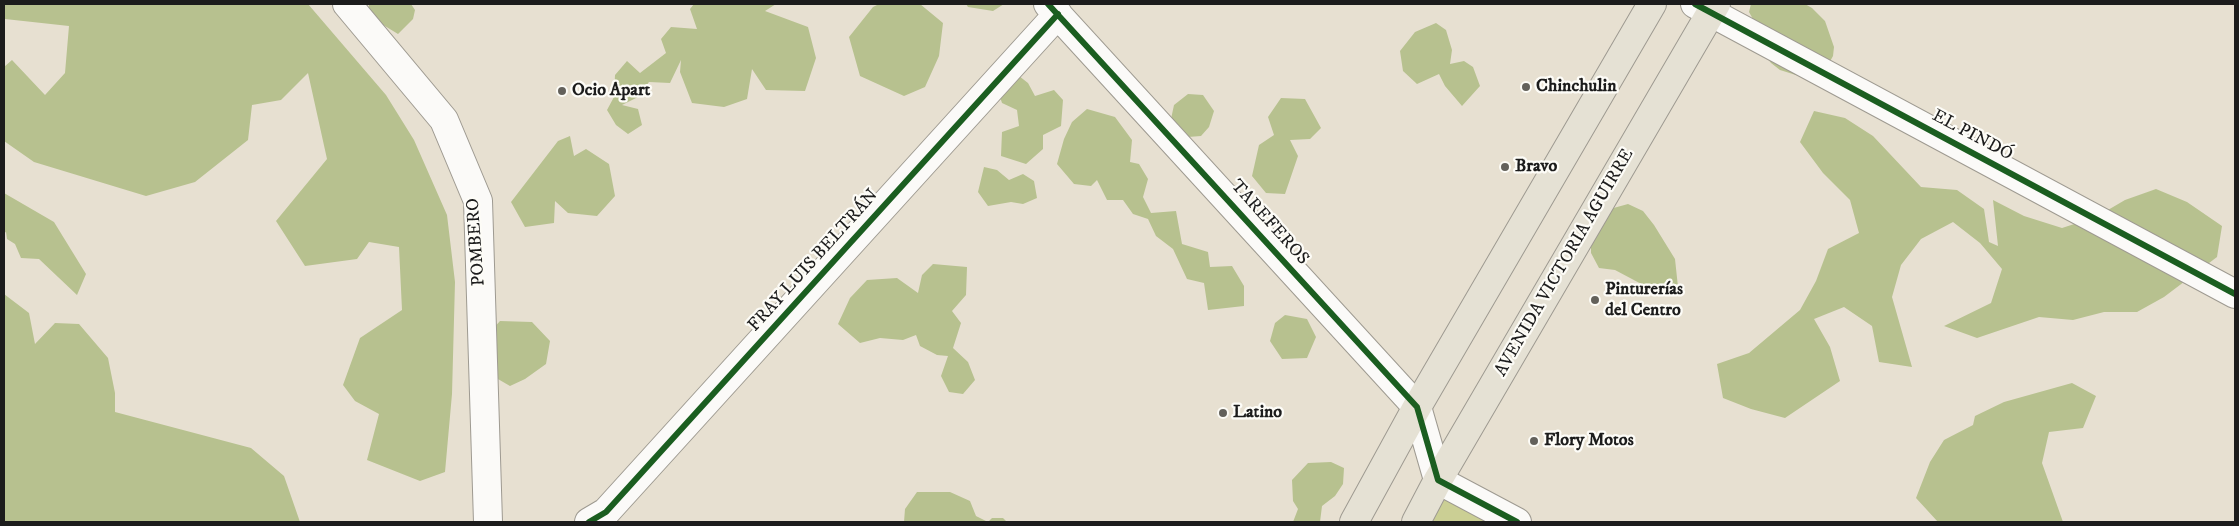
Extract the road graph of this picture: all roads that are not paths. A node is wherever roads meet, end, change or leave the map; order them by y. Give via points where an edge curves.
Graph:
1 (347, 4) edge
2 (1652, 4) edge
3 (1707, 7) edge
4 (1053, 9) edge
5 (2235, 294) edge
6 (1417, 407) junction
7 (1438, 480) junction
8 (488, 522) edge
9 (588, 522) edge
10 (1354, 522) edge
11 (1416, 522) edge
12 (1517, 522) edge

1 - 8 street, POMBERO via 444,120 478,201
2 - 6 main road
3 - 5 street, EL PINDÓ
3 - 7 main road, AVENIDA VICTORIA AGUIRRE
4 - 6 street, TAREFEROS
4 - 9 street, FRAY LUIS BELTRÁN via 606,512
6 - 7 street, TAREFEROS
6 - 10 main road
7 - 11 main road, AVENIDA VICTORIA AGUIRRE
7 - 12 street

